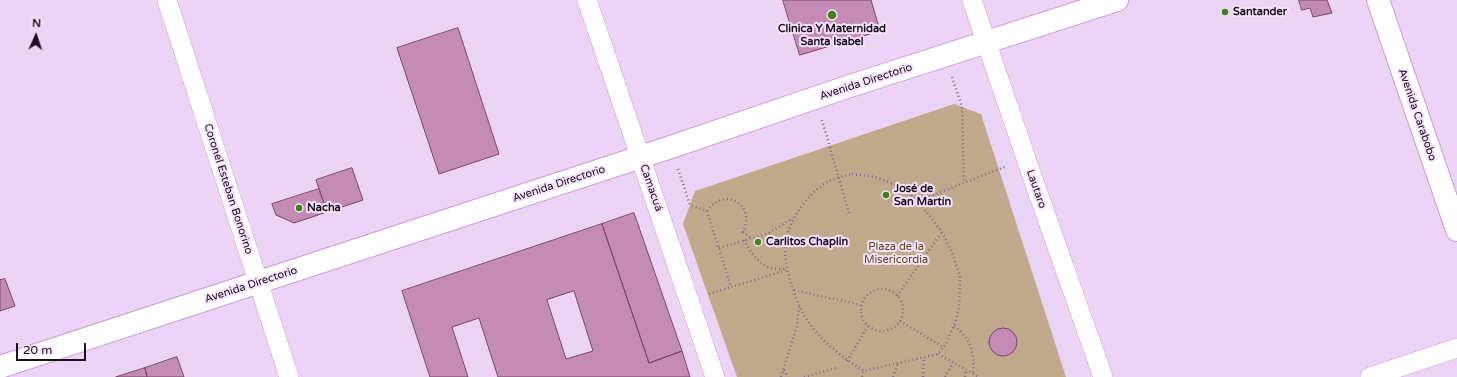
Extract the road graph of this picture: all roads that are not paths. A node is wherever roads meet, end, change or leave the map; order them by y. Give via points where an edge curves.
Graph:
1 (167, 0) edge
2 (587, 0) edge
3 (972, 0) edge
4 (1117, 0) edge
5 (1378, 0) edge
6 (986, 43) junction
7 (641, 157) junction
8 (1457, 230) edge
9 (258, 283) junction
10 (1457, 348) edge
11 (0, 367) edge
12 (289, 377) edge
13 (715, 377) edge
14 (1103, 377) edge
15 (1370, 377) edge

1 - 9 street, Coronel Esteban Bonorino
2 - 7 street, Camacuá
3 - 6 street, Lautaro
4 - 6 main road, Avenida Directorio
5 - 8 main road, Avenida Carabobo
6 - 7 main road, Avenida Directorio
6 - 14 street, Lautaro
7 - 9 main road, Avenida Directorio
7 - 13 street, Camacuá
9 - 11 main road, Avenida Directorio
9 - 12 street, Coronel Esteban Bonorino
10 - 15 street

